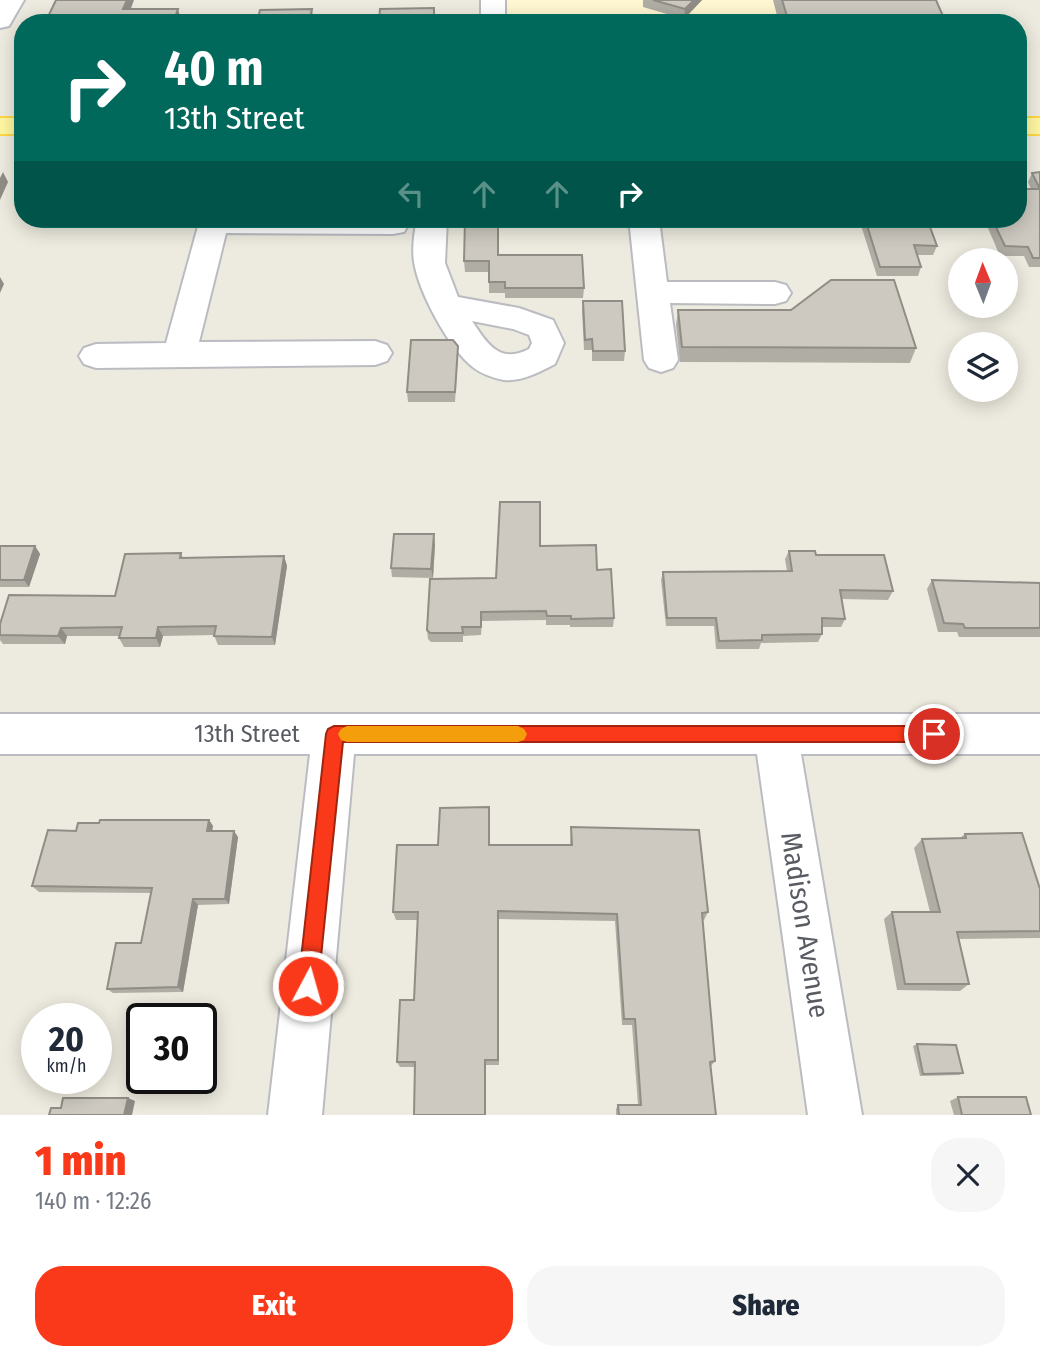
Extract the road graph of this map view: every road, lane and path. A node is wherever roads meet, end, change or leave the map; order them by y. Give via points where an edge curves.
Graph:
1 (12, 0) edge
2 (0, 21) edge
3 (213, 228) edge
4 (432, 228) edge
5 (645, 228) edge
6 (653, 292) junction
7 (775, 293) dead end
8 (448, 306) dead end
9 (375, 354) dead end
10 (179, 355) junction
11 (96, 356) dead end
12 (661, 360) dead end
13 (0, 734) edge
14 (334, 734) junction
15 (776, 734) junction
16 (1040, 734) edge
17 (295, 1115) edge
18 (835, 1115) edge

1 - 2 street
3 - 10 street
4 - 8 street via 430,267
5 - 6 street
6 - 7 street
6 - 12 street
9 - 10 street
10 - 11 street
13 - 14 street, 13th Street
14 - 15 street, 13th Street
14 - 17 street
15 - 16 street, 13th Street
15 - 18 street, Madison Avenue

